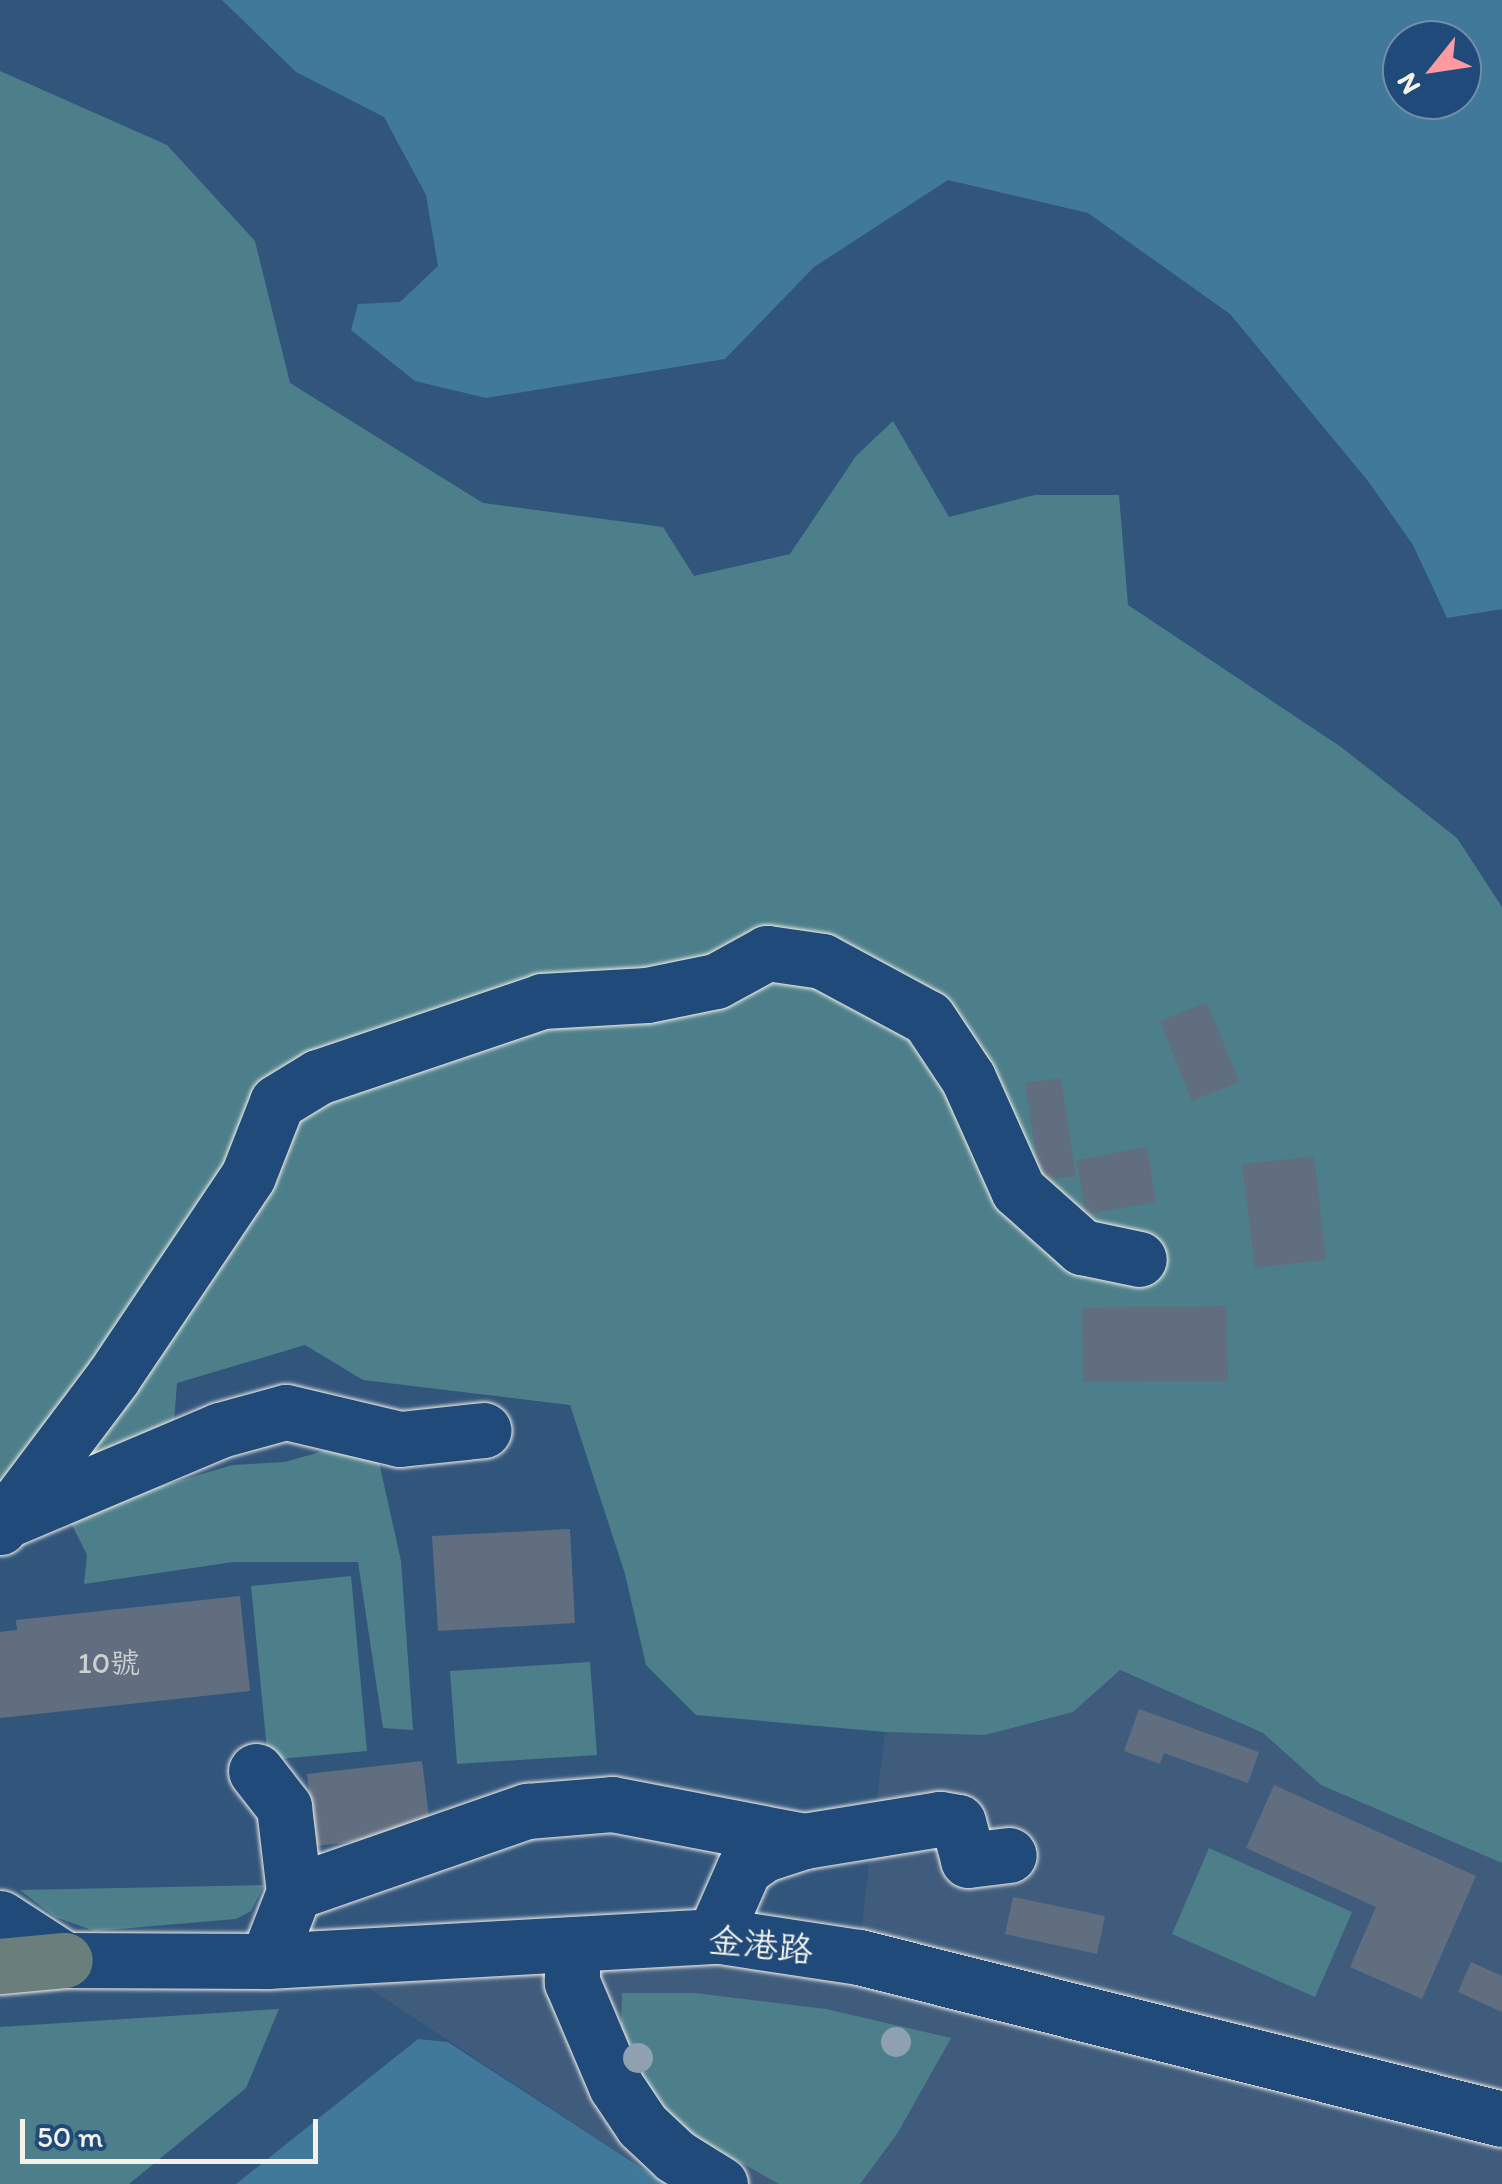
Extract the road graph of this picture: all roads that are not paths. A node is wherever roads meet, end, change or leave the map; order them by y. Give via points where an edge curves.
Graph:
1 (1139, 1258) dead end
2 (484, 1430) dead end
3 (2, 1524) edge
4 (256, 1771) dead end
5 (804, 1841) junction
6 (1009, 1855) dead end
7 (294, 1892) junction
8 (0, 1918) edge
9 (714, 1936) junction
10 (573, 1944) junction
11 (65, 1960) junction
12 (267, 1961) junction
13 (0, 1966) edge
14 (1502, 2119) edge
15 (720, 2184) edge

1 - 3 street via 1082,1247 1018,1190 968,1078 928,1018 822,961 768,953 716,981 647,995 542,1001 318,1077 277,1102 248,1176 113,1377
2 - 3 street via 400,1439 286,1412 220,1430
4 - 7 street via 284,1807
5 - 6 street via 940,1818 958,1822 968,1860
5 - 7 street via 612,1804 528,1811
5 - 9 street via 744,1868
7 - 12 street
8 - 11 street
9 - 10 street, 金港路
9 - 14 street, 金港路 via 859,1957
10 - 12 street, 金港路
10 - 15 street via 572,1982 616,2086 653,2135
11 - 12 street, 金港路
11 - 13 main road, 金港路

